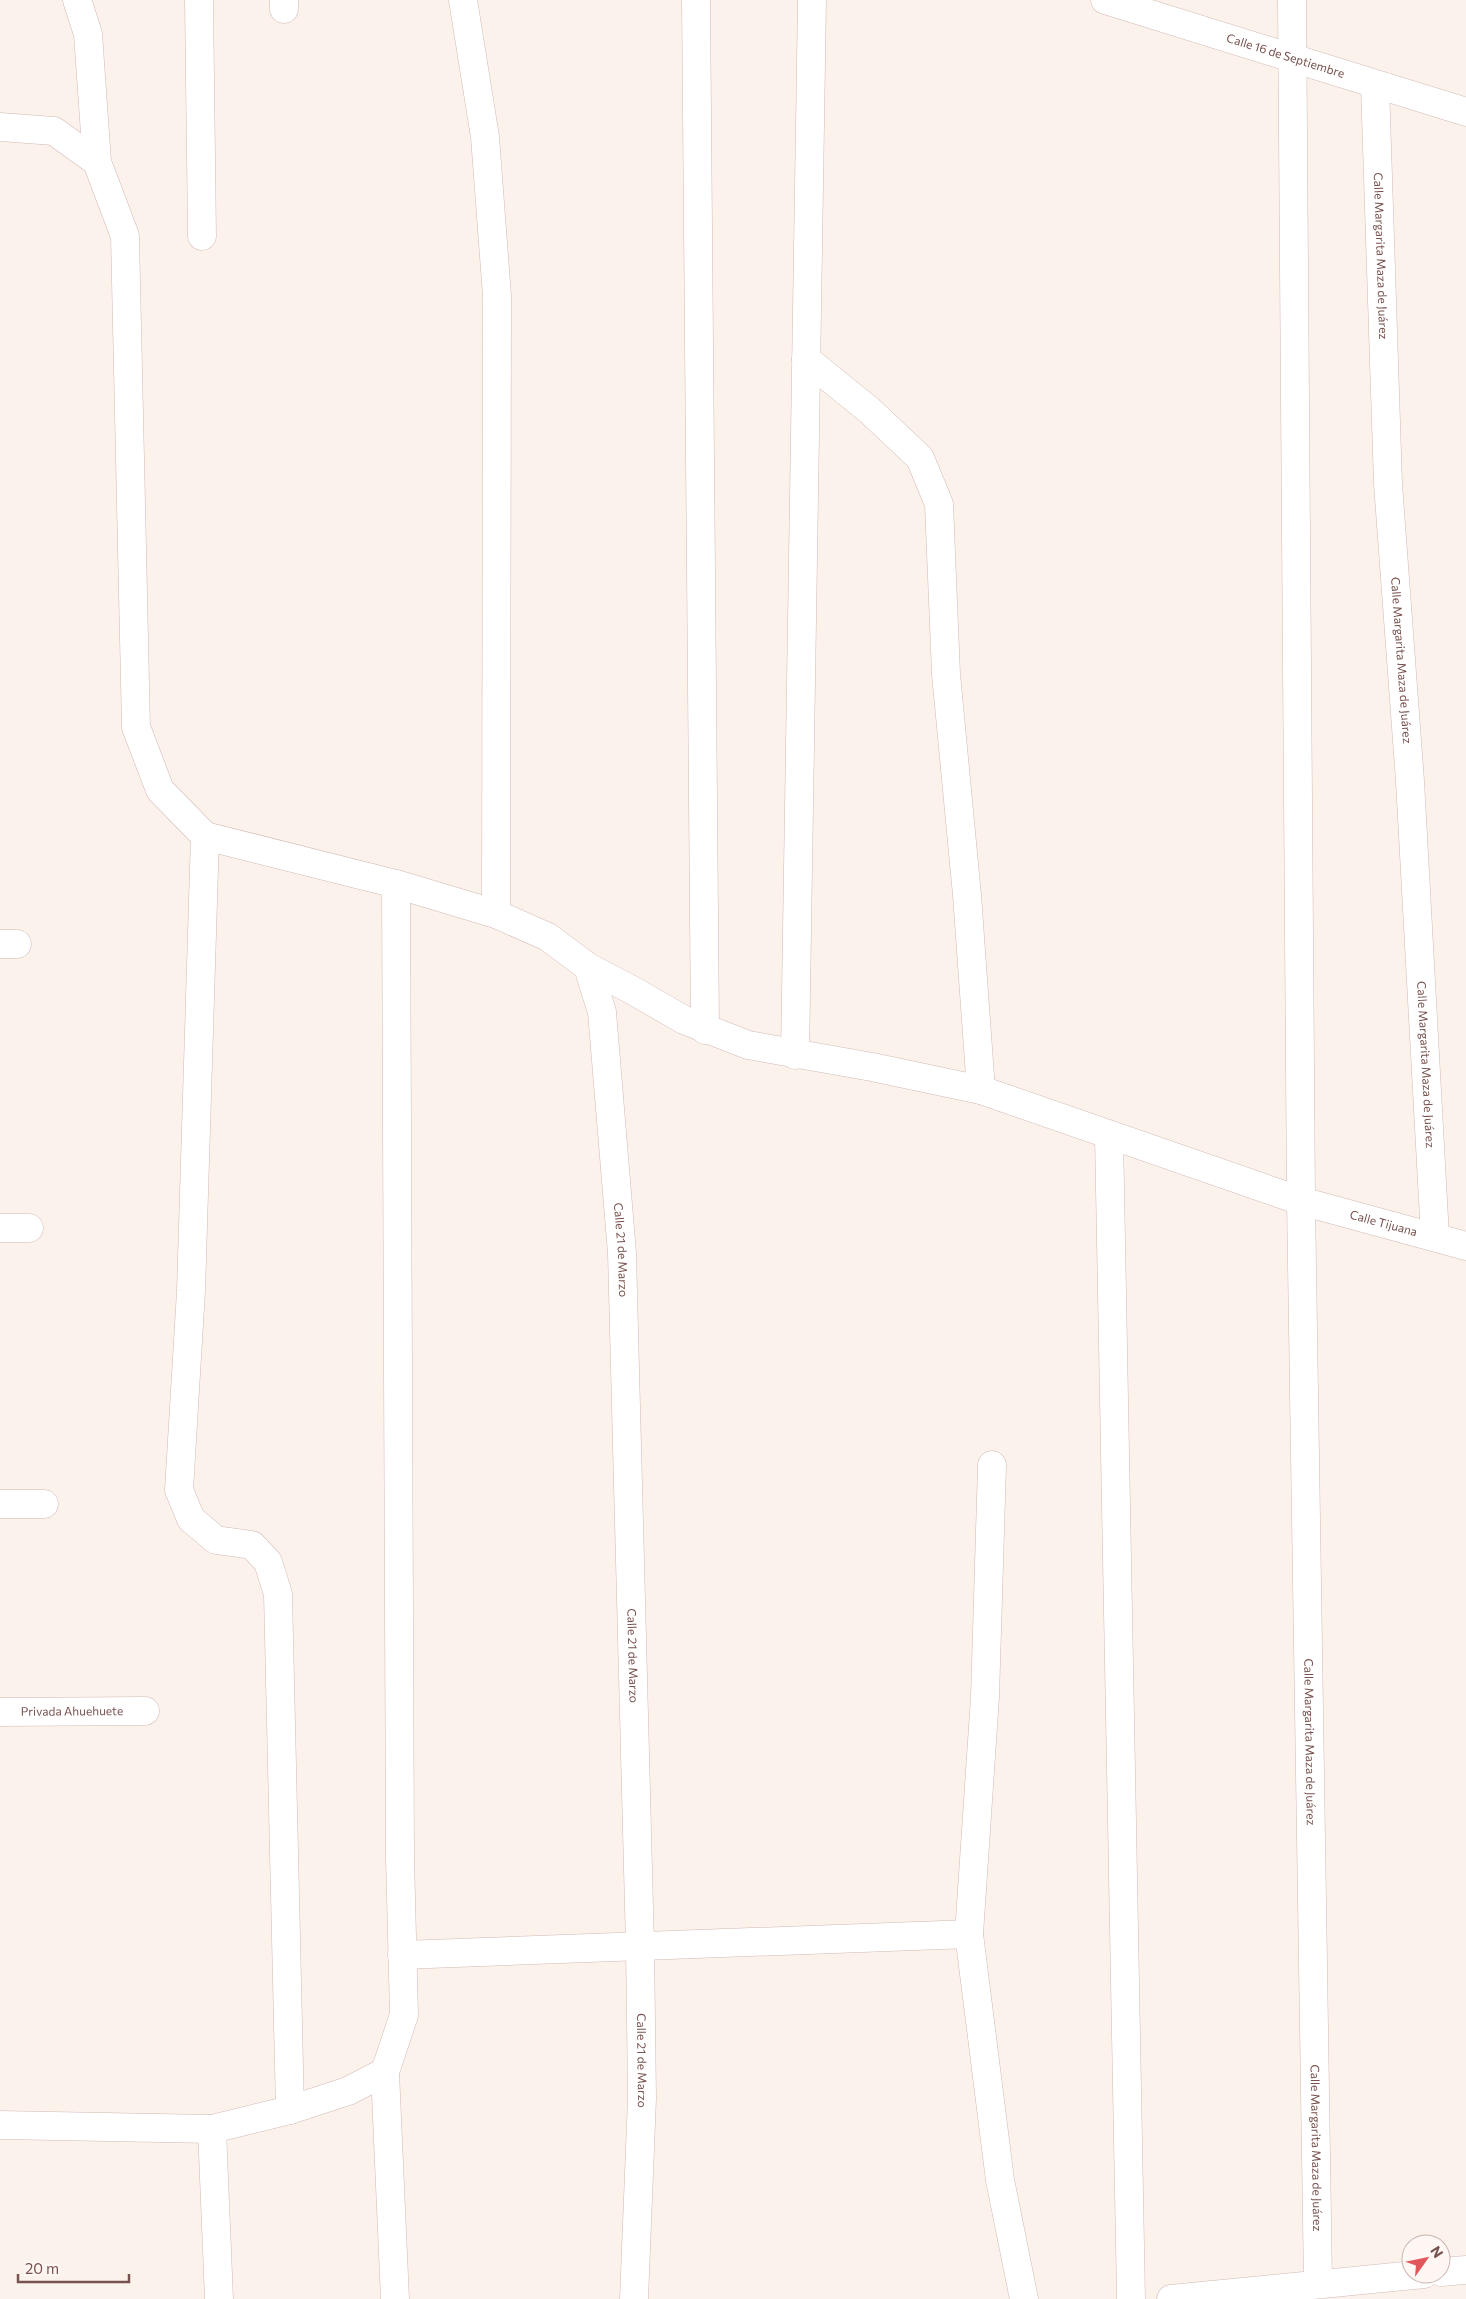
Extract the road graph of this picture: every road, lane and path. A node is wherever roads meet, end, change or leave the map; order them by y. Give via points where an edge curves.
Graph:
1 (77, 0) edge
2 (199, 0) edge
3 (463, 0) edge
4 (696, 0) edge
5 (812, 0) edge
6 (1105, 0) edge
7 (1292, 0) edge
8 (1293, 59) junction
9 (1375, 85) junction
10 (1466, 112) edge
11 (0, 127) edge
12 (97, 162) junction
13 (202, 236) dead end
14 (806, 359) junction
15 (205, 836) junction
16 (396, 884) junction
17 (496, 914) junction
18 (588, 967) junction
19 (705, 1030) junction
20 (795, 1055) junction
21 (980, 1090) junction
22 (1110, 1135) junction
23 (1301, 1201) junction
24 (0, 1228) edge
25 (28, 1228) dead end
26 (1435, 1237) junction
27 (1466, 1246) edge
28 (992, 1465) dead end
29 (0, 1504) edge
30 (44, 1504) dead end
31 (145, 1711) dead end
32 (0, 1712) edge
33 (970, 1934) junction
34 (640, 1946) junction
35 (402, 1955) junction
36 (385, 2072) junction
37 (290, 2110) junction
38 (0, 2125) edge
39 (212, 2129) junction
40 (1466, 2270) edge
41 (1451, 2271) edge
42 (1401, 2276) edge
43 (1318, 2283) junction
44 (218, 2299) edge
45 (395, 2299) edge
46 (634, 2299) edge
47 (1024, 2299) edge
48 (1131, 2299) edge
49 (1171, 2299) edge

1 - 12 street via 88,34
2 - 13 street
3 - 17 street via 484,136 497,296
4 - 19 street
5 - 14 street
6 - 8 street, Calle 16 de Septiembre
7 - 8 street, Calle Margarita Maza de Juárez
8 - 9 street, Calle 16 de Septiembre
8 - 23 street, Calle Margarita Maza de Juárez
9 - 10 street, Calle 16 de Septiembre
9 - 26 street, Calle Margarita Maza de Juárez via 1388,484 1410,781
11 - 12 street via 54,130
12 - 15 street via 125,236 136,727 160,790
14 - 20 street
14 - 21 street via 870,410 920,458 939,504 946,674 968,895
15 - 16 street, Calle Tijuana
15 - 37 street via 192,1291 178,1490 191,1519 216,1540 252,1545 268,1562 278,1594
16 - 17 street, Calle Tijuana
16 - 35 street
17 - 18 street, Calle Tijuana via 548,937
18 - 19 street, Calle Tijuana
18 - 34 street, Calle 21 de Marzo via 602,1012 622,1253
19 - 20 street, Calle Tijuana via 748,1045
20 - 21 street, Calle Tijuana
21 - 22 street, Calle Tijuana
22 - 23 street, Calle Tijuana
22 - 48 street
23 - 26 street, Calle Tijuana
23 - 43 street, Calle Margarita Maza de Juárez
24 - 25 street
26 - 27 street, Calle Tijuana
28 - 33 street via 985,1697
29 - 30 street
31 - 32 street, Privada Ahuehuete
33 - 34 street
33 - 47 street via 1000,2180
34 - 35 street
34 - 46 street, Calle 21 de Marzo via 642,2098
35 - 36 street via 404,2015
36 - 37 street via 348,2092
36 - 45 street
37 - 39 street
38 - 39 street
39 - 44 street
40 - 41 street
42 - 43 street
43 - 49 street

